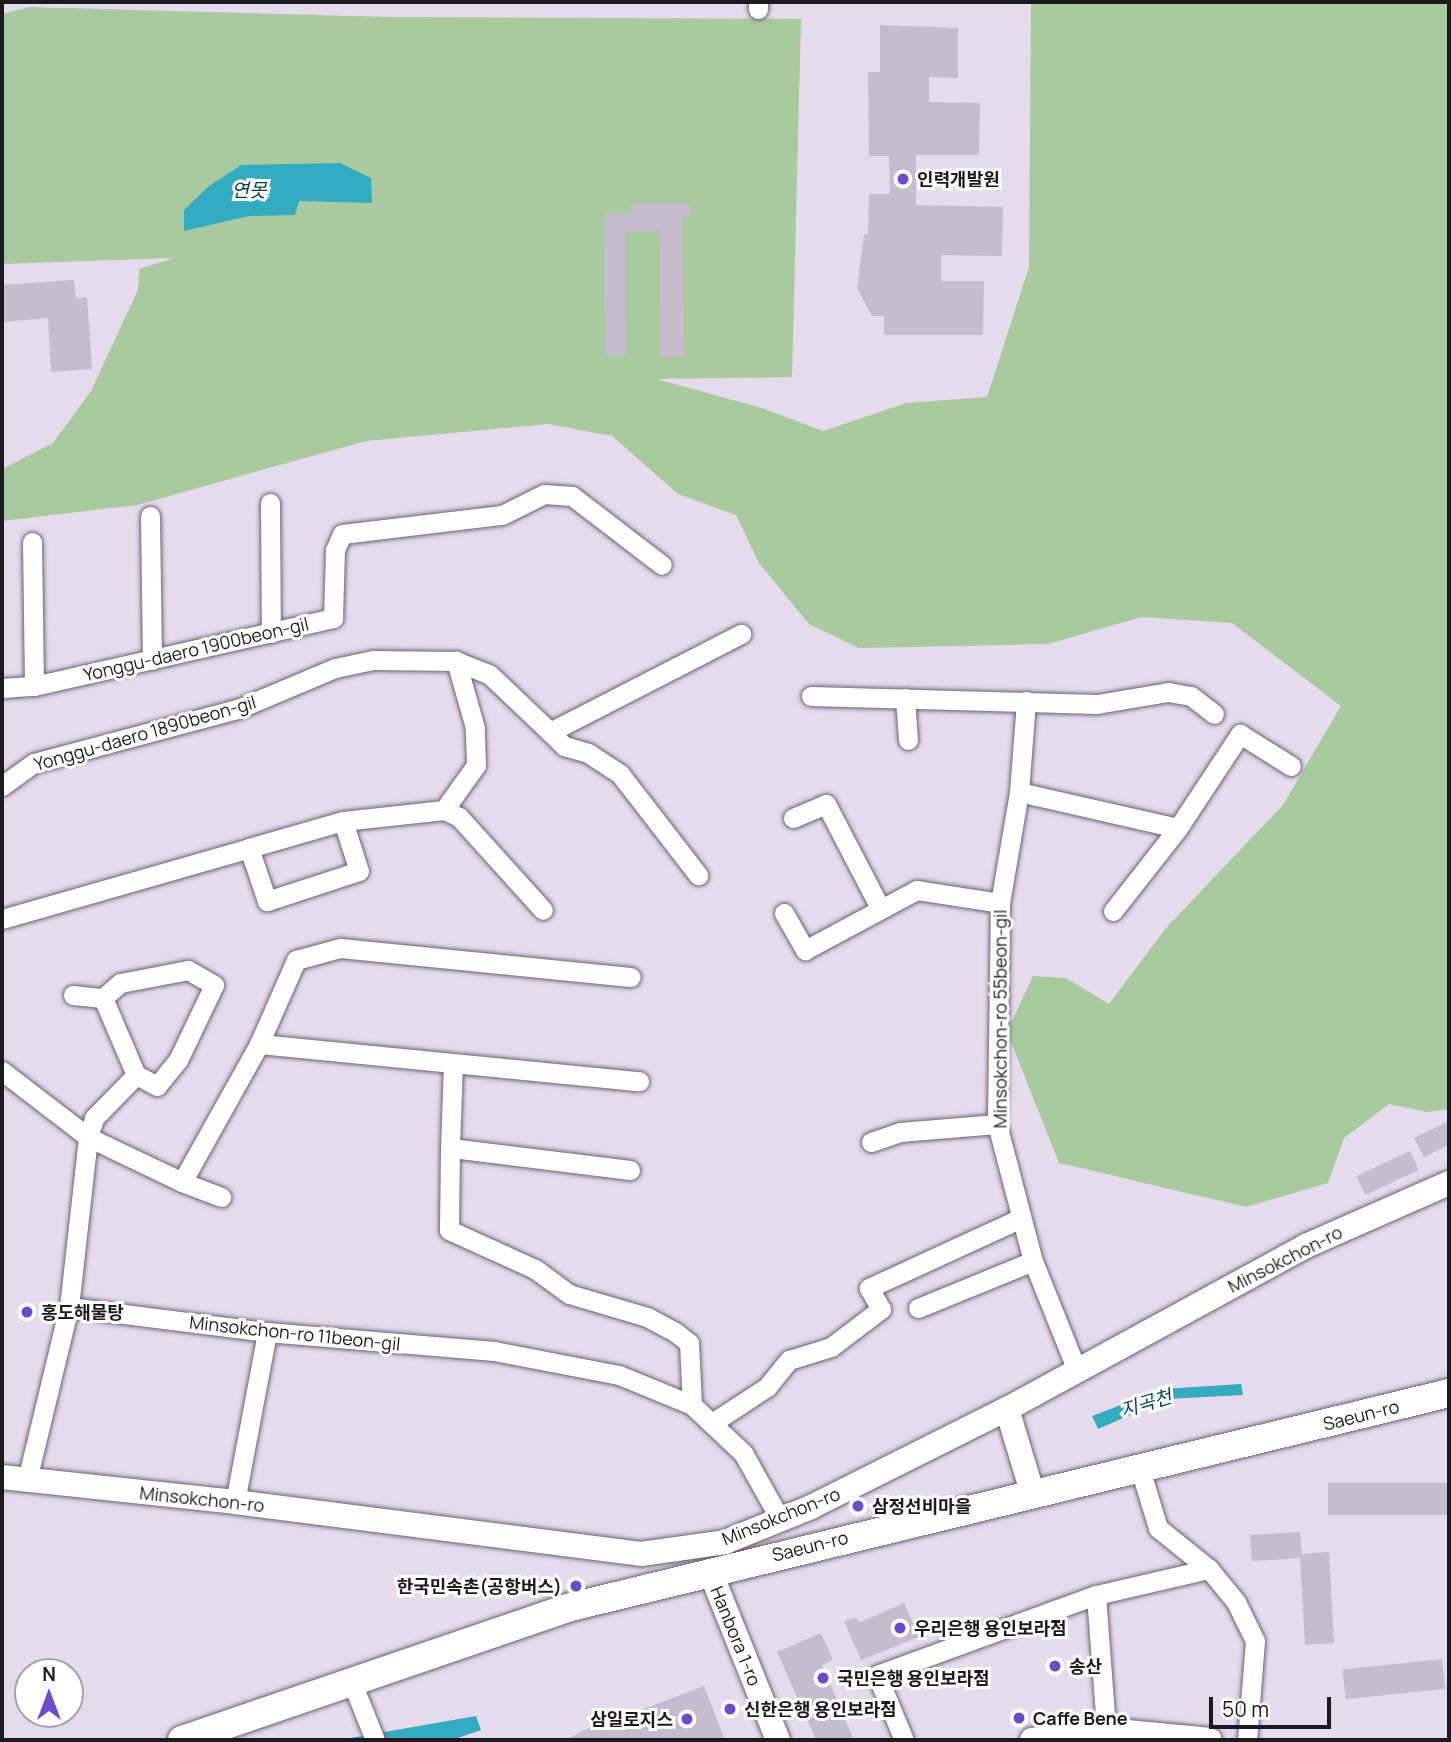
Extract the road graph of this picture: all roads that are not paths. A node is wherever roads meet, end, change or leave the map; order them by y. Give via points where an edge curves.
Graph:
1 (270, 503) dead end
2 (150, 516) dead end
3 (32, 542) dead end
4 (662, 565) dead end
5 (271, 633) junction
6 (741, 634) dead end
7 (152, 660) junction
8 (456, 661) junction
9 (34, 686) junction
10 (2, 688) edge
11 (811, 696) dead end
12 (905, 698) junction
13 (1026, 701) junction
14 (1213, 714) dead end
15 (550, 732) junction
16 (908, 740) dead end
17 (1291, 766) dead end
18 (2, 786) edge
19 (1019, 792) junction
20 (443, 810) junction
21 (793, 818) dead end
22 (343, 821) junction
23 (1178, 828) junction
24 (249, 848) junction
25 (698, 875) dead end
26 (1000, 902) junction
27 (880, 906) junction
28 (543, 910) dead end
29 (1113, 911) dead end
30 (784, 913) dead end
31 (2, 919) edge
32 (631, 977) dead end
33 (73, 995) dead end
34 (103, 998) junction
35 (259, 1044) junction
36 (453, 1064) junction
37 (2, 1071) edge
38 (136, 1075) junction
39 (639, 1081) dead end
40 (997, 1124) junction
41 (88, 1137) junction
42 (871, 1142) dead end
43 (450, 1149) junction
44 (630, 1170) dead end
45 (182, 1182) junction
46 (1449, 1183) edge
47 (221, 1196) dead end
48 (1021, 1218) junction
49 (1033, 1261) junction
50 (69, 1307) junction
51 (918, 1308) dead end
52 (267, 1332) junction
53 (1076, 1368) junction
54 (1449, 1393) edge
55 (692, 1405) junction
56 (1007, 1409) junction
57 (712, 1423) junction
58 (1140, 1469) junction
59 (2, 1477) edge
60 (27, 1480) junction
61 (1032, 1492) junction
62 (235, 1502) junction
63 (780, 1519) junction
64 (1209, 1569) junction
65 (710, 1571) junction
66 (1096, 1595) junction
67 (356, 1694) junction
68 (1107, 1735) edge
69 (181, 1740) edge
70 (375, 1740) edge
71 (778, 1740) edge
72 (904, 1740) edge
73 (1032, 1740) edge
74 (1210, 1740) edge
75 (1247, 1740) edge

1 - 5 street
2 - 7 street
3 - 9 street
4 - 5 street, Yonggu-daero 1900beon-gil via 572,496 544,494 502,515 342,534 334,550 333,618
5 - 7 street, Yonggu-daero 1900beon-gil
6 - 15 street
7 - 9 street, Yonggu-daero 1900beon-gil
8 - 15 street, Yonggu-daero 1890beon-gil via 489,674
8 - 18 street, Yonggu-daero 1890beon-gil via 374,660 335,668 240,708 34,763
8 - 20 street via 475,728 476,765
9 - 10 street, Yonggu-daero 1900beon-gil
11 - 12 street
12 - 13 street
12 - 16 street
13 - 14 street via 1097,704 1168,692 1191,696
13 - 19 street, Minsokchon-ro 55beon-gil
15 - 25 street, Yonggu-daero 1890beon-gil via 564,746 588,753 620,774
17 - 23 street via 1240,734
19 - 23 street
19 - 26 street, Minsokchon-ro 55beon-gil
20 - 22 street
20 - 28 street via 459,817
21 - 27 street via 826,804
22 - 24 street
22 - 24 street via 359,871 267,901
23 - 29 street
24 - 31 street
26 - 27 street via 917,890
26 - 40 street, Minsokchon-ro 55beon-gil
27 - 30 street via 804,950
32 - 35 street via 340,948 296,960
33 - 34 street
34 - 38 street
34 - 38 street via 120,983 188,970 217,977 178,1060 158,1086
35 - 36 street
35 - 45 street
36 - 39 street
36 - 43 street
37 - 41 street
38 - 41 street via 94,1118
40 - 42 street via 900,1132
40 - 48 street, Minsokchon-ro 55beon-gil
41 - 45 street
41 - 50 street
43 - 44 street
43 - 55 street via 449,1230 535,1269 569,1294 647,1317 675,1332 689,1343
45 - 47 street
46 - 53 street, Minsokchon-ro via 1306,1246
48 - 49 street, Minsokchon-ro 55beon-gil
48 - 57 street via 869,1288 881,1309 831,1347 789,1360 767,1387
49 - 51 street
49 - 53 street, Minsokchon-ro 55beon-gil
50 - 52 street, Minsokchon-ro 11beon-gil
50 - 60 street
52 - 55 street, Minsokchon-ro 11beon-gil via 494,1351 619,1375
52 - 62 street
53 - 56 street, Minsokchon-ro
54 - 58 main road, Saeun-ro
55 - 57 street, Minsokchon-ro 11beon-gil
56 - 61 street
56 - 63 street, Minsokchon-ro
57 - 63 street, Minsokchon-ro 11beon-gil via 744,1453
58 - 61 main road, Saeun-ro
58 - 64 street via 1158,1528
59 - 60 street, Minsokchon-ro
60 - 62 street, Minsokchon-ro
61 - 65 main road, Saeun-ro
62 - 63 street, Minsokchon-ro via 641,1554 725,1542
64 - 66 street
64 - 75 street via 1236,1602 1255,1641
65 - 67 main road, Saeun-ro via 467,1639
65 - 71 street, Hanbora 1-ro
66 - 68 street
66 - 72 street via 877,1675
67 - 69 main road, Saeun-ro
67 - 70 street
68 - 73 street
68 - 74 street

